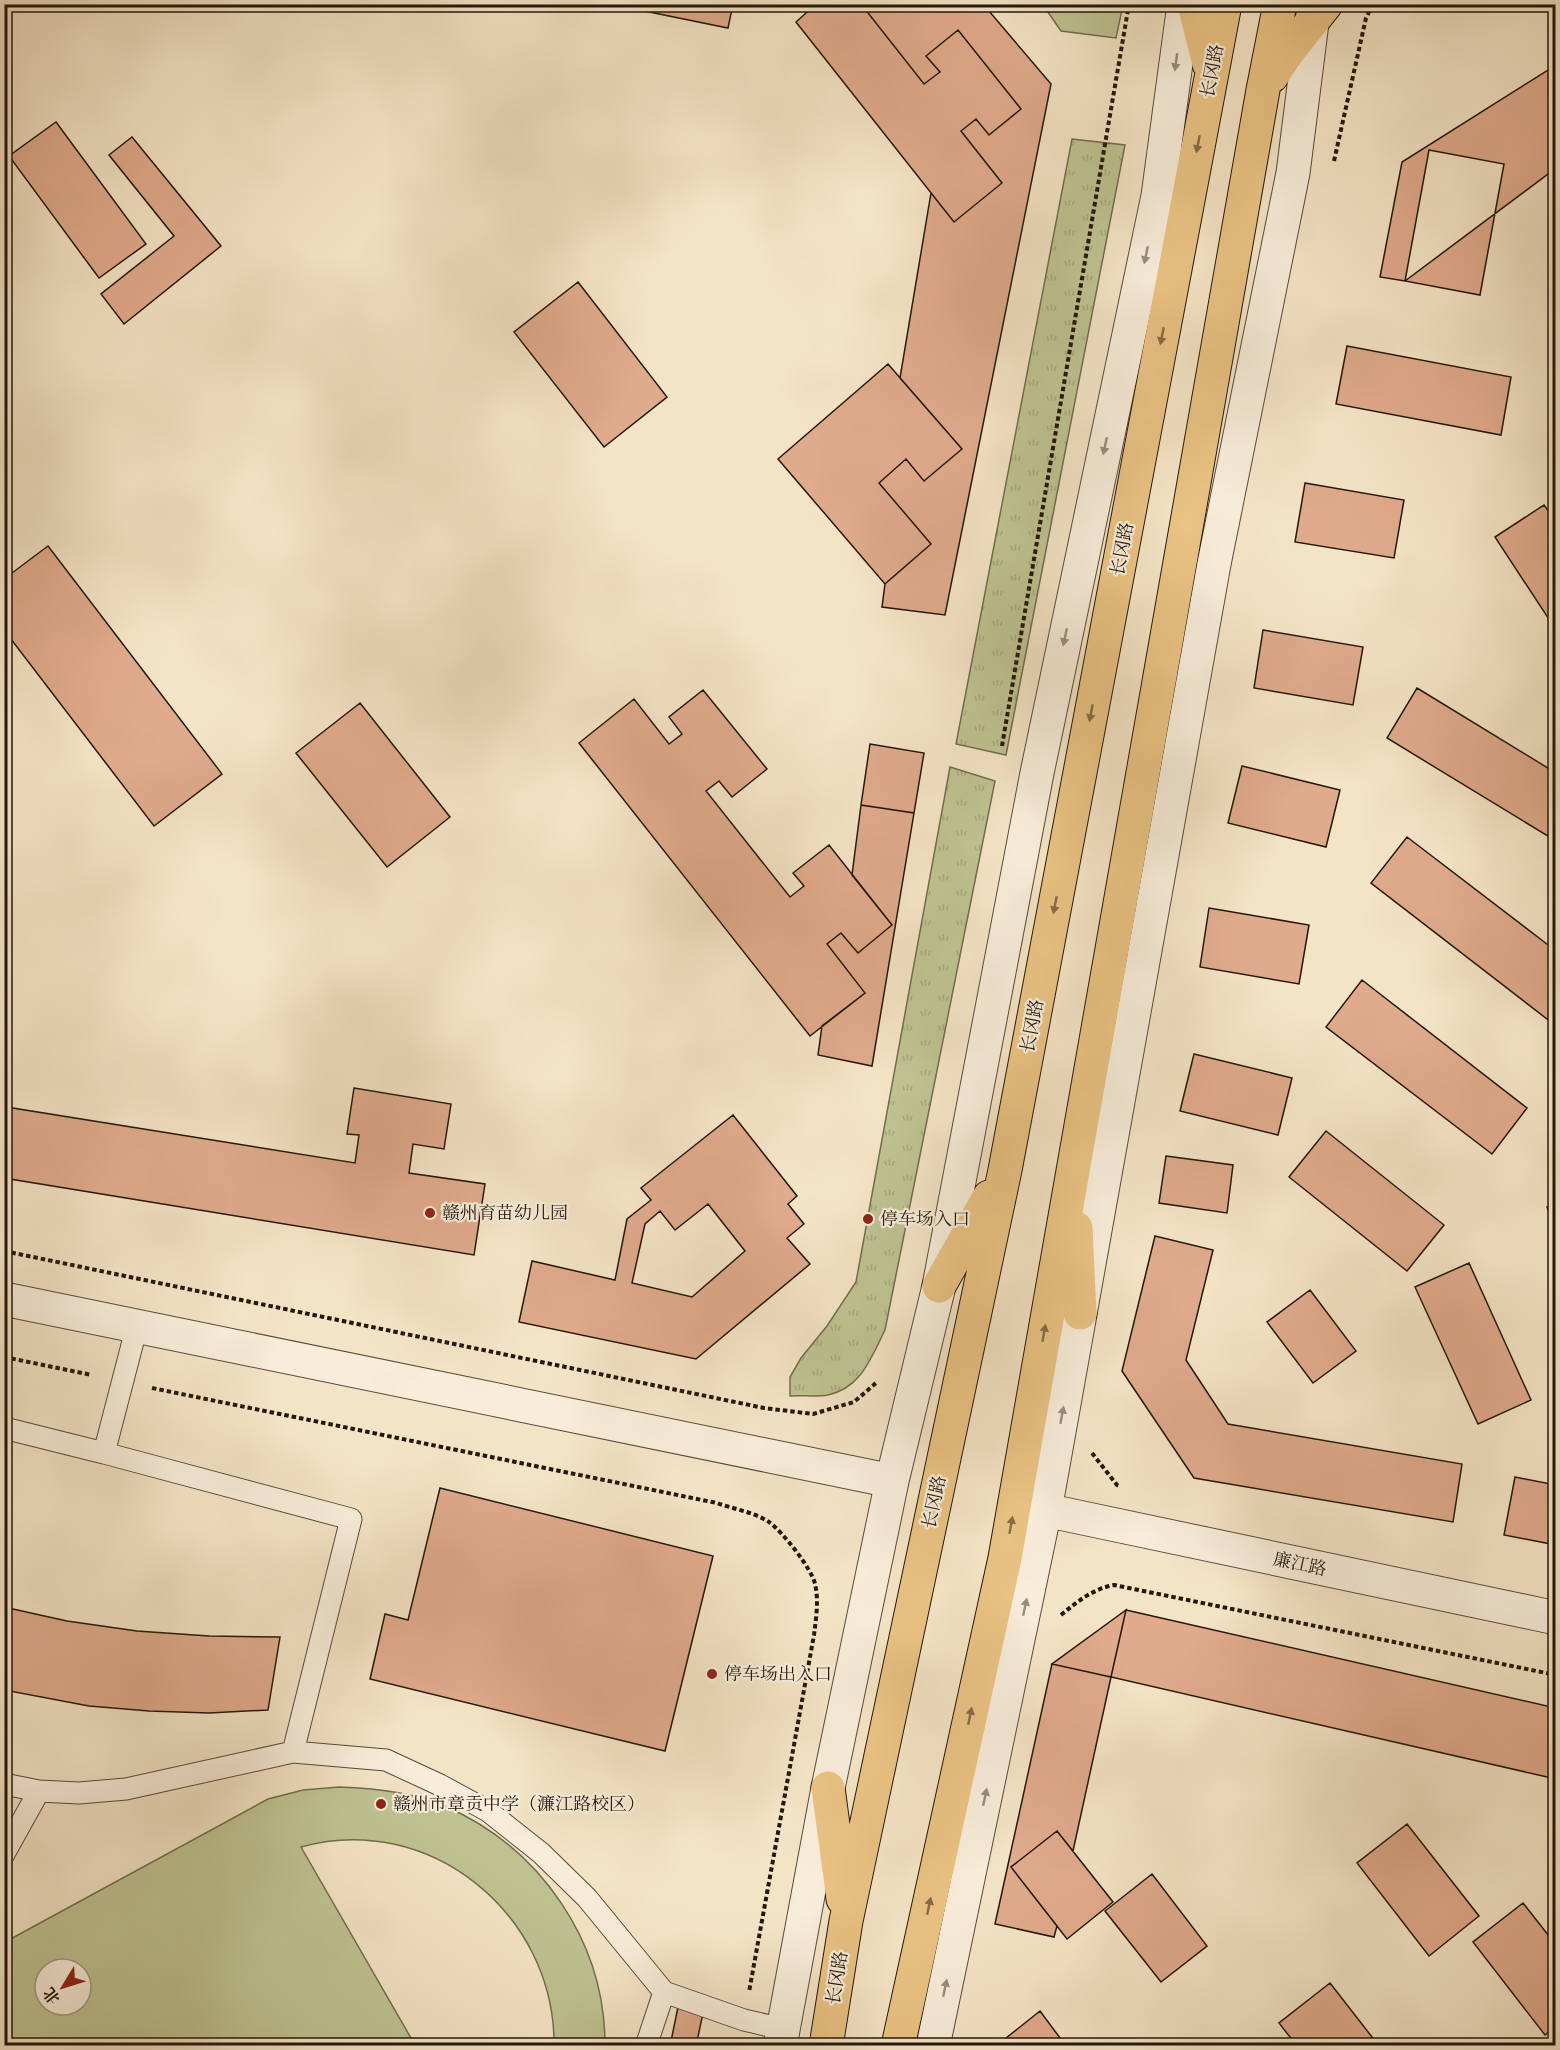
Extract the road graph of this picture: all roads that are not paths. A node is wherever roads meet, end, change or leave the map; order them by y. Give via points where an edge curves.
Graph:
1 (1184, 4) edge
2 (1194, 4) edge
3 (1226, 4) edge
4 (1280, 4) edge
5 (1318, 9) edge
6 (1212, 75) junction
7 (1263, 90) junction
8 (1074, 1162) junction
9 (1005, 1170) junction
10 (939, 1286) junction
11 (4, 1299) edge
12 (1080, 1313) junction
13 (137, 1326) junction
14 (4, 1428) edge
15 (104, 1453) junction
16 (892, 1481) junction
17 (1045, 1510) junction
18 (1556, 1618) edge
19 (293, 1752) junction
20 (4, 1784) edge
21 (828, 1788) junction
22 (39, 1791) junction
23 (4, 1854) edge
24 (846, 1921) junction
25 (664, 1992) junction
26 (782, 2037) edge
27 (646, 2046) edge
28 (826, 2046) edge
29 (898, 2046) edge
30 (933, 2046) edge

1 -> 10 street via 1158,196 1037,773
2 - 6 main road
3 - 6 main road, 长冈路
4 - 7 main road
5 - 7 main road
5 - 12 street via 1293,174 1214,564
6 -> 9 main road, 长冈路
7 - 8 main road
8 - 12 main road
29 -> 8 main road via 1005,1558
9 - 10 main road
9 - 24 main road, 长冈路
10 - 16 street
11 - 13 street
17 -> 12 street
13 - 15 lane
13 - 16 street
14 - 15 lane
15 - 19 lane via 351,1520
16 - 21 street
17 - 18 street, 廉江路
30 -> 17 street
19 - 22 lane via 126,1789
19 - 25 lane via 386,1760 488,1811 541,1852 587,1898
20 - 22 lane
21 - 24 main road
21 - 26 street
22 - 23 lane
24 - 28 main road, 长冈路
25 - 26 lane
25 - 27 lane

